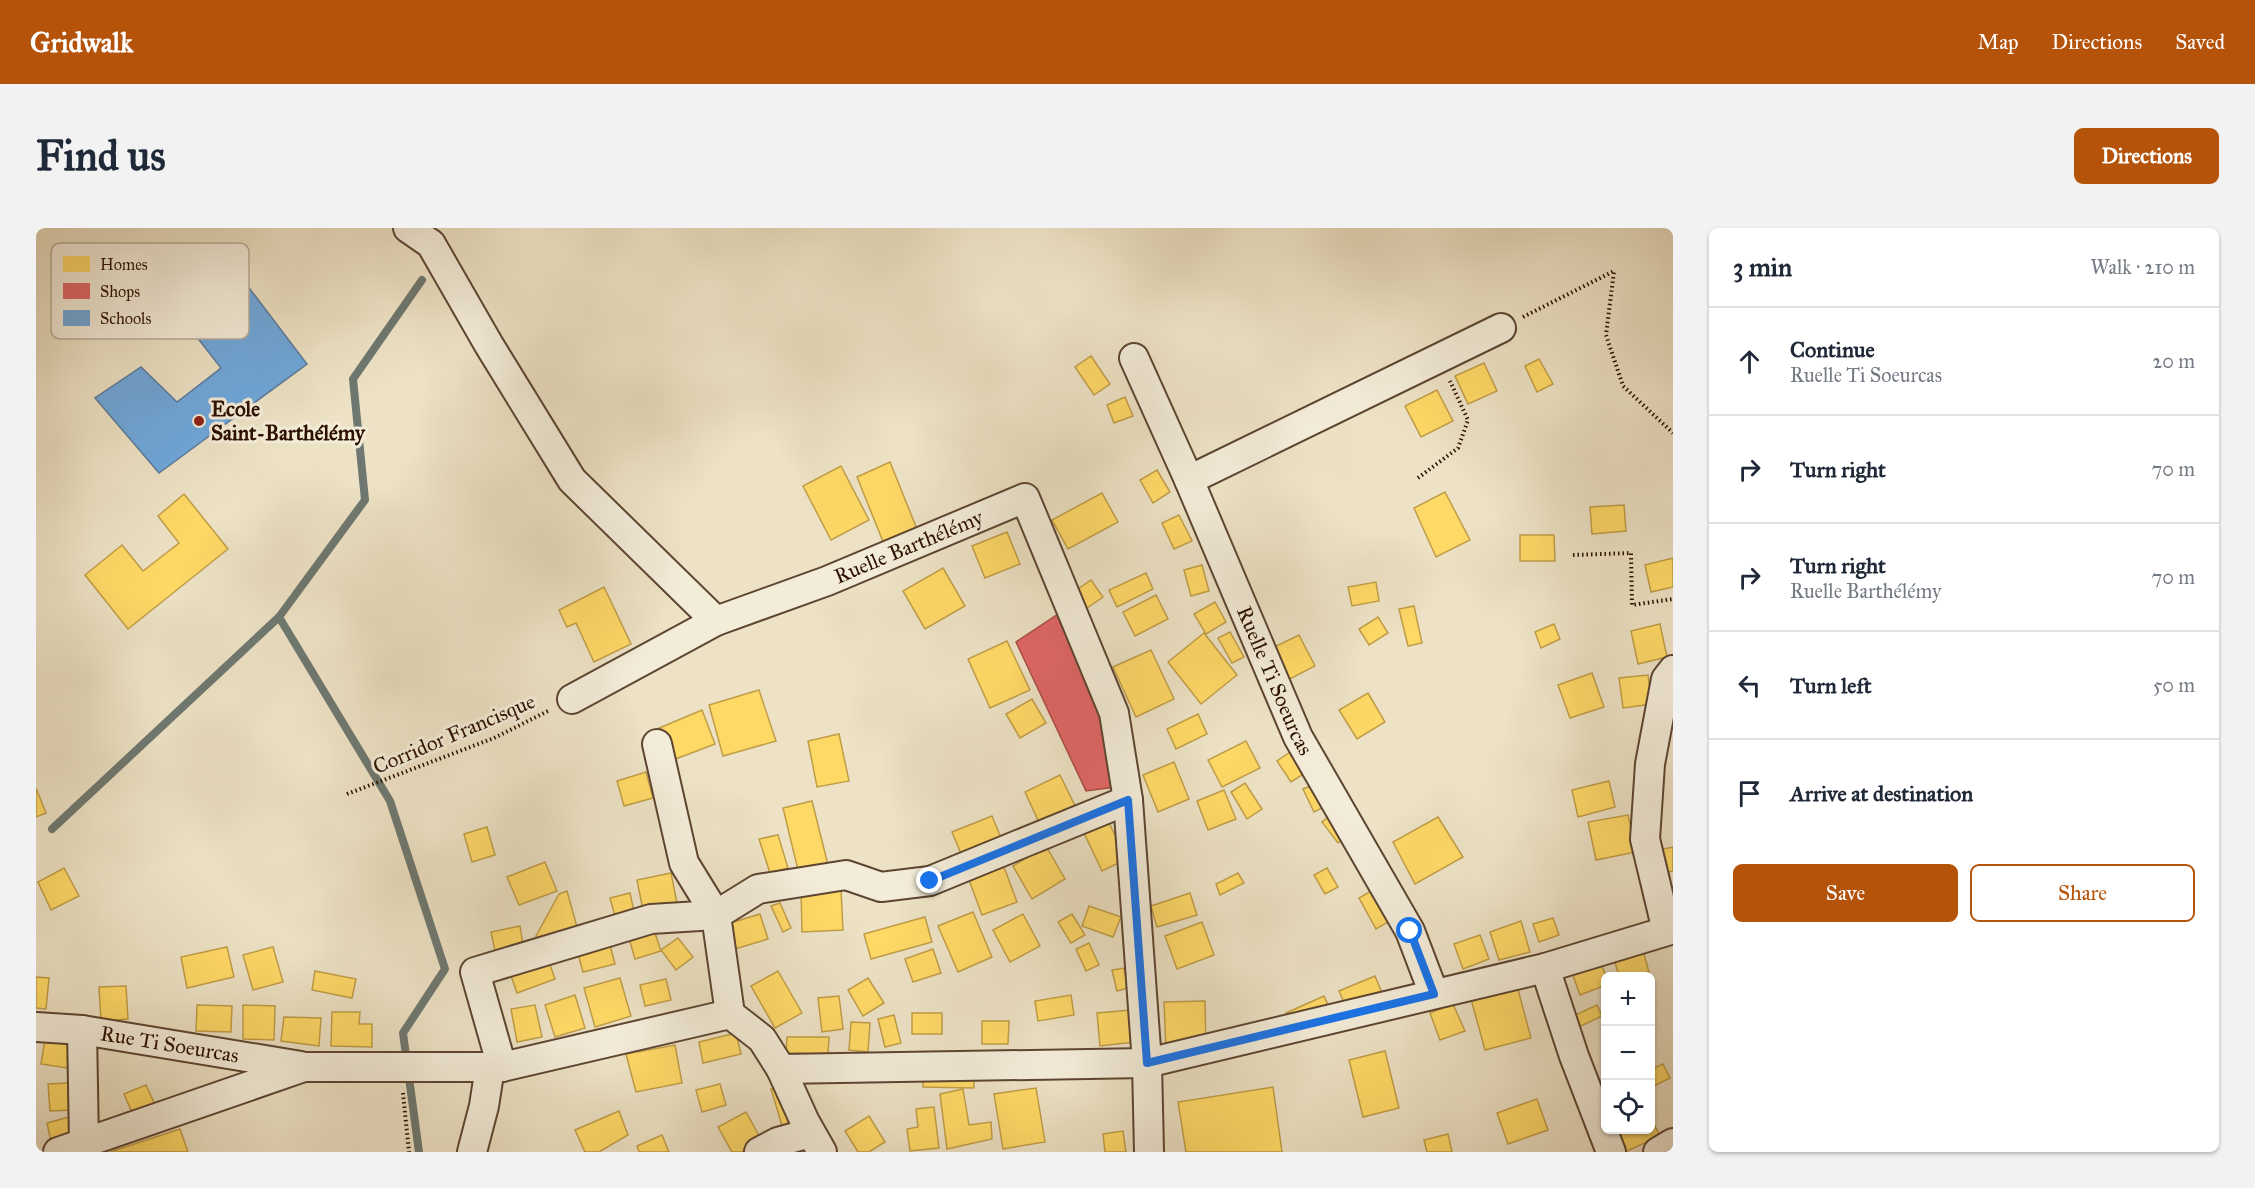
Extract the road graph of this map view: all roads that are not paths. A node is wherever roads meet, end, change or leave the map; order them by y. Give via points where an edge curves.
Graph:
1 (408, 228) edge
2 (1501, 328) road end
3 (1134, 358) dead end
4 (1189, 480) junction
5 (716, 621) junction
6 (1673, 670) edge
7 (572, 699) road end
8 (657, 744) dead end
9 (1128, 800) junction
10 (716, 915) junction
11 (1545, 968) junction
12 (1434, 994) junction
13 (730, 1014) junction
14 (36, 1027) edge
15 (81, 1030) junction
16 (1147, 1063) junction
17 (504, 1066) junction
18 (304, 1067) junction
19 (781, 1068) junction
20 (816, 1143) edge
21 (1673, 1143) edge
22 (86, 1147) edge
23 (58, 1152) edge
24 (472, 1152) edge
25 (759, 1152) edge
26 (1149, 1152) edge
27 (1611, 1152) edge
28 (1658, 1152) edge

1 - 5 street via 431,244 572,480
2 - 4 street
3 - 4 street, Ruelle Ti Soeurcas
4 - 12 street, Ruelle Ti Soeurcas via 1298,737 1410,931
5 - 7 street
5 - 9 street, Ruelle Barthélémy via 827,581 1024,498 1114,713
6 - 11 street via 1666,679 1650,764 1645,839 1667,931
8 - 10 street via 684,863
9 - 10 street via 930,881 881,887 846,875 758,889
9 - 16 street, Ruelle Barthélémy
10 - 13 street
10 - 17 street via 651,919 475,972
11 - 12 street
11 - 27 street
12 - 16 street
13 - 17 street
13 - 19 street via 762,1039
14 - 15 street, Rue Ti Soeurcas
15 - 18 street, Rue Ti Soeurcas
15 - 22 street
16 - 19 street
16 - 26 street, Ruelle Barthélémy
17 - 18 street
17 - 24 street via 484,1106
18 - 22 street
19 - 20 street
20 - 25 street via 778,1142
21 - 28 street
22 - 23 street

